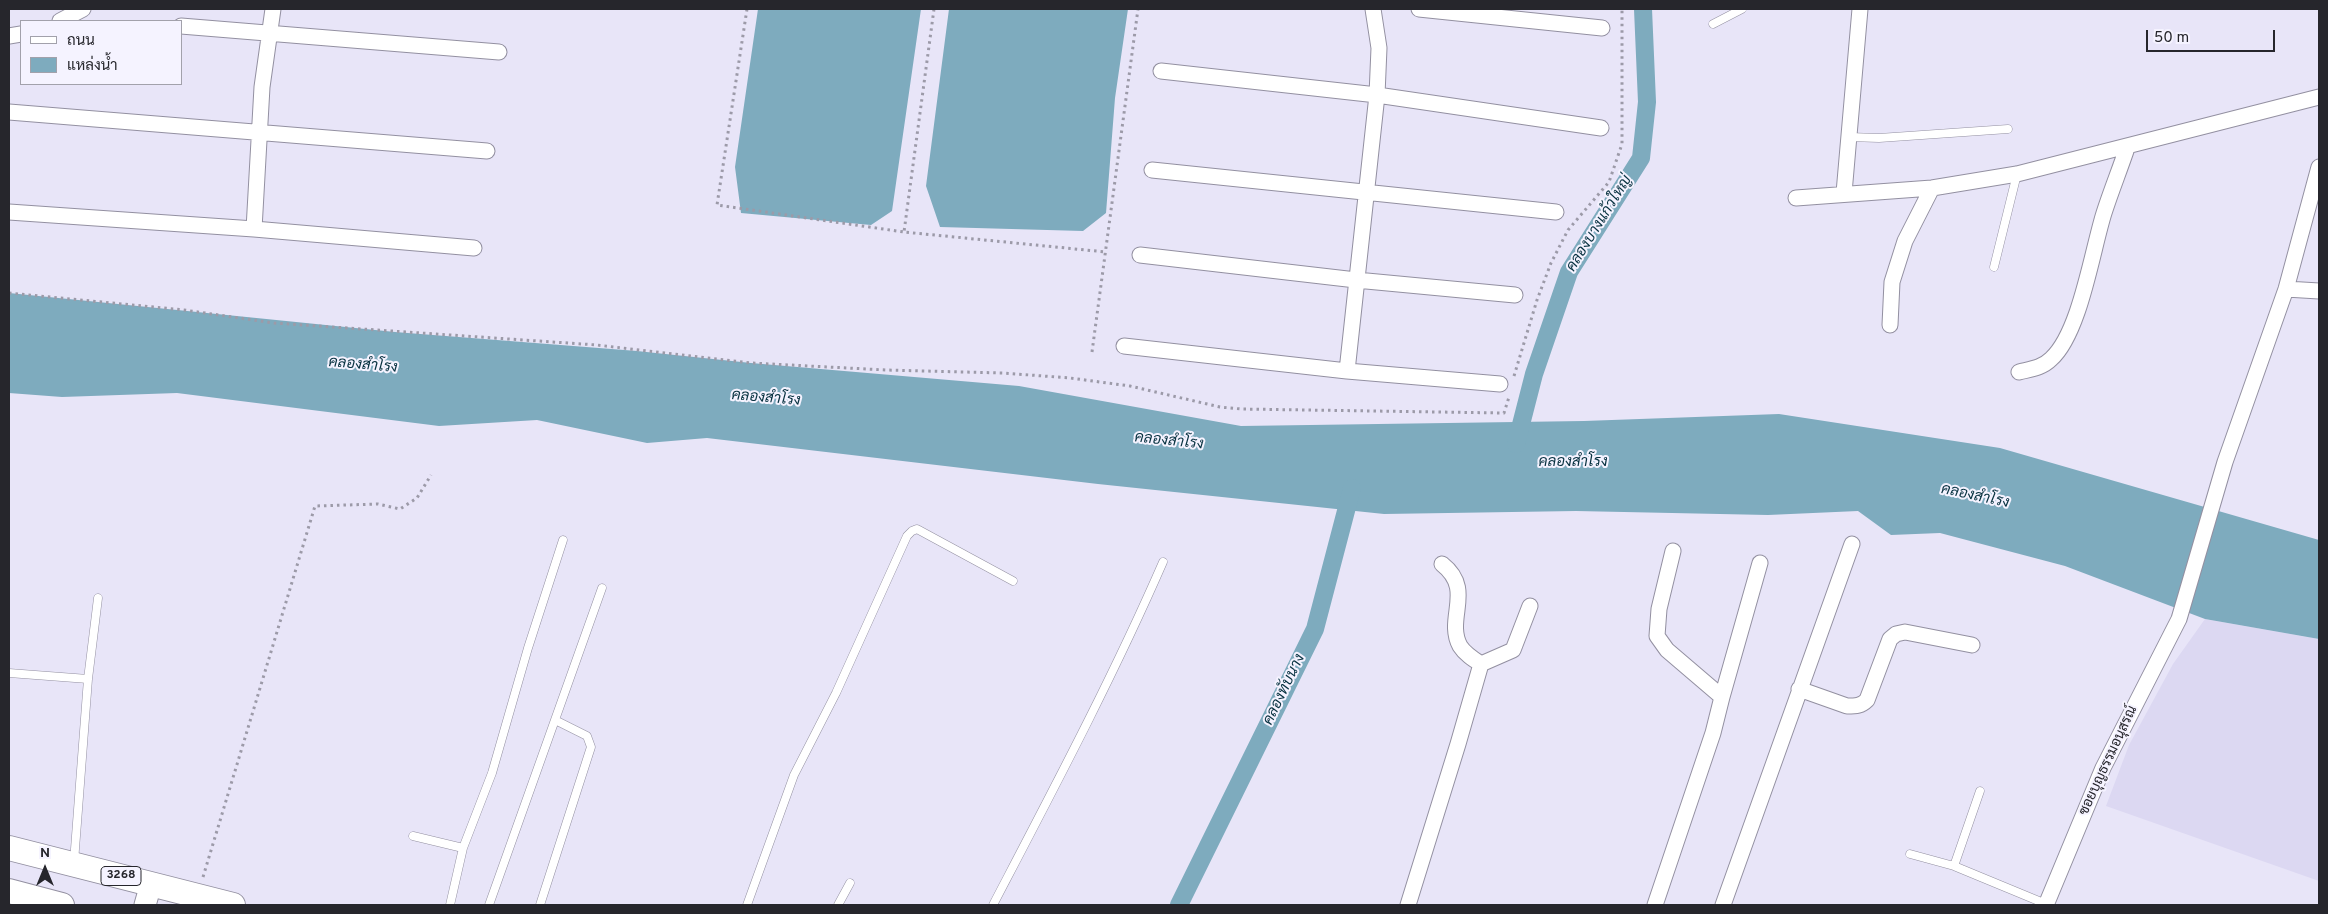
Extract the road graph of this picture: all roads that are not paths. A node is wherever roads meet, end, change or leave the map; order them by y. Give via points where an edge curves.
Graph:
1 (83, 9) edge
2 (273, 9) edge
3 (1372, 9) edge
4 (1419, 9) edge
5 (1742, 9) edge
6 (1860, 9) edge
7 (62, 20) edge
8 (1713, 24) dead end
9 (182, 26) edge
10 (1602, 28) dead end
11 (270, 32) junction
12 (498, 52) dead end
13 (1161, 71) dead end
14 (1377, 95) junction
15 (2319, 98) edge
16 (9, 112) edge
17 (1601, 128) dead end
18 (2008, 129) dead end
19 (260, 132) junction
20 (1849, 137) junction
21 (2128, 148) junction
22 (487, 151) dead end
23 (2319, 167) edge
24 (1152, 170) dead end
25 (2018, 174) junction
26 (1932, 188) junction
27 (1367, 193) junction
28 (1844, 193) junction
29 (1796, 198) dead end
30 (9, 212) edge
31 (1556, 212) dead end
32 (254, 229) junction
33 (474, 248) dead end
34 (1140, 255) dead end
35 (1994, 267) dead end
36 (1356, 280) junction
37 (2286, 289) junction
38 (2319, 291) edge
39 (1515, 295) dead end
40 (1890, 325) dead end
41 (1124, 346) dead end
42 (1347, 371) junction
43 (2019, 372) dead end
44 (1507, 387) road end
45 (563, 540) dead end
46 (1852, 544) dead end
47 (1673, 551) dead end
48 (1163, 562) dead end
49 (1760, 563) dead end
50 (1442, 564) dead end
51 (1013, 581) dead end
52 (602, 588) dead end
53 (98, 598) dead end
54 (1530, 606) dead end
55 (1972, 645) dead end
56 (1481, 664) junction
57 (9, 673) edge
58 (88, 679) junction
59 (1799, 689) junction
60 (1722, 697) junction
61 (555, 720) junction
62 (1980, 791) dead end
63 (413, 836) dead end
64 (9, 848) edge
65 (463, 848) junction
66 (1910, 854) dead end
67 (74, 864) junction
68 (1954, 866) junction
69 (850, 883) dead end
70 (14, 895) edge
71 (148, 895) edge
72 (62, 905) edge
73 (233, 905) edge
74 (450, 905) edge
75 (489, 905) edge
76 (540, 905) edge
77 (747, 905) edge
78 (838, 905) edge
79 (993, 905) edge
80 (1408, 905) edge
81 (1655, 905) edge
82 (1723, 905) edge
83 (2046, 905) edge

1 - 7 street
2 - 11 street
3 - 14 street via 1379,48
4 - 10 street
5 - 8 lane
6 - 20 street
9 - 11 street
11 - 12 street
11 - 19 street
13 - 14 street
14 - 17 street
14 - 27 street
15 - 21 street
16 - 19 street
18 - 20 lane via 1879,138
19 - 22 street
19 - 32 street
20 - 28 street
21 - 25 street
21 - 43 street via 2104,211 2068,334 2060,348 2042,366
23 - 37 street, ซอยบุญธรรมอนุสรณ์
24 - 27 street
25 - 26 street
25 - 35 lane
26 - 28 street
26 - 40 street via 1905,241 1892,282
27 - 31 street
27 - 36 street
28 - 29 street
30 - 32 street
32 - 33 street
34 - 36 street
36 - 39 street
36 - 42 street
37 - 38 street
37 - 83 street, ซอยบุญธรรมอนุสรณ์ via 2225,462 2179,620 2103,768
41 - 42 street
42 - 44 street
45 - 65 lane via 492,773
46 - 59 street
47 - 60 street via 1659,609 1657,636 1667,650
48 - 79 lane via 1052,792
49 - 60 street
50 - 56 street via 1451,570 1457,583 1458,640 1465,652
51 - 77 lane via 917,529 907,536 836,693 794,775
52 - 61 lane
53 - 58 lane
54 - 56 street via 1512,650
55 - 59 street via 1905,632 1896,634 1890,639 1867,700 1856,706
56 - 80 street
57 - 58 lane
58 - 67 lane
59 - 82 street
60 - 81 street
61 - 75 lane
61 - 76 lane via 586,736 591,747
62 - 68 lane
63 - 65 lane
64 - 67 main road, 3268
65 - 74 lane
66 - 68 lane
67 - 71 main road, 3268
68 - 83 lane
69 - 78 lane
70 - 72 main road
71 - 73 main road, 3268 via 198,896

